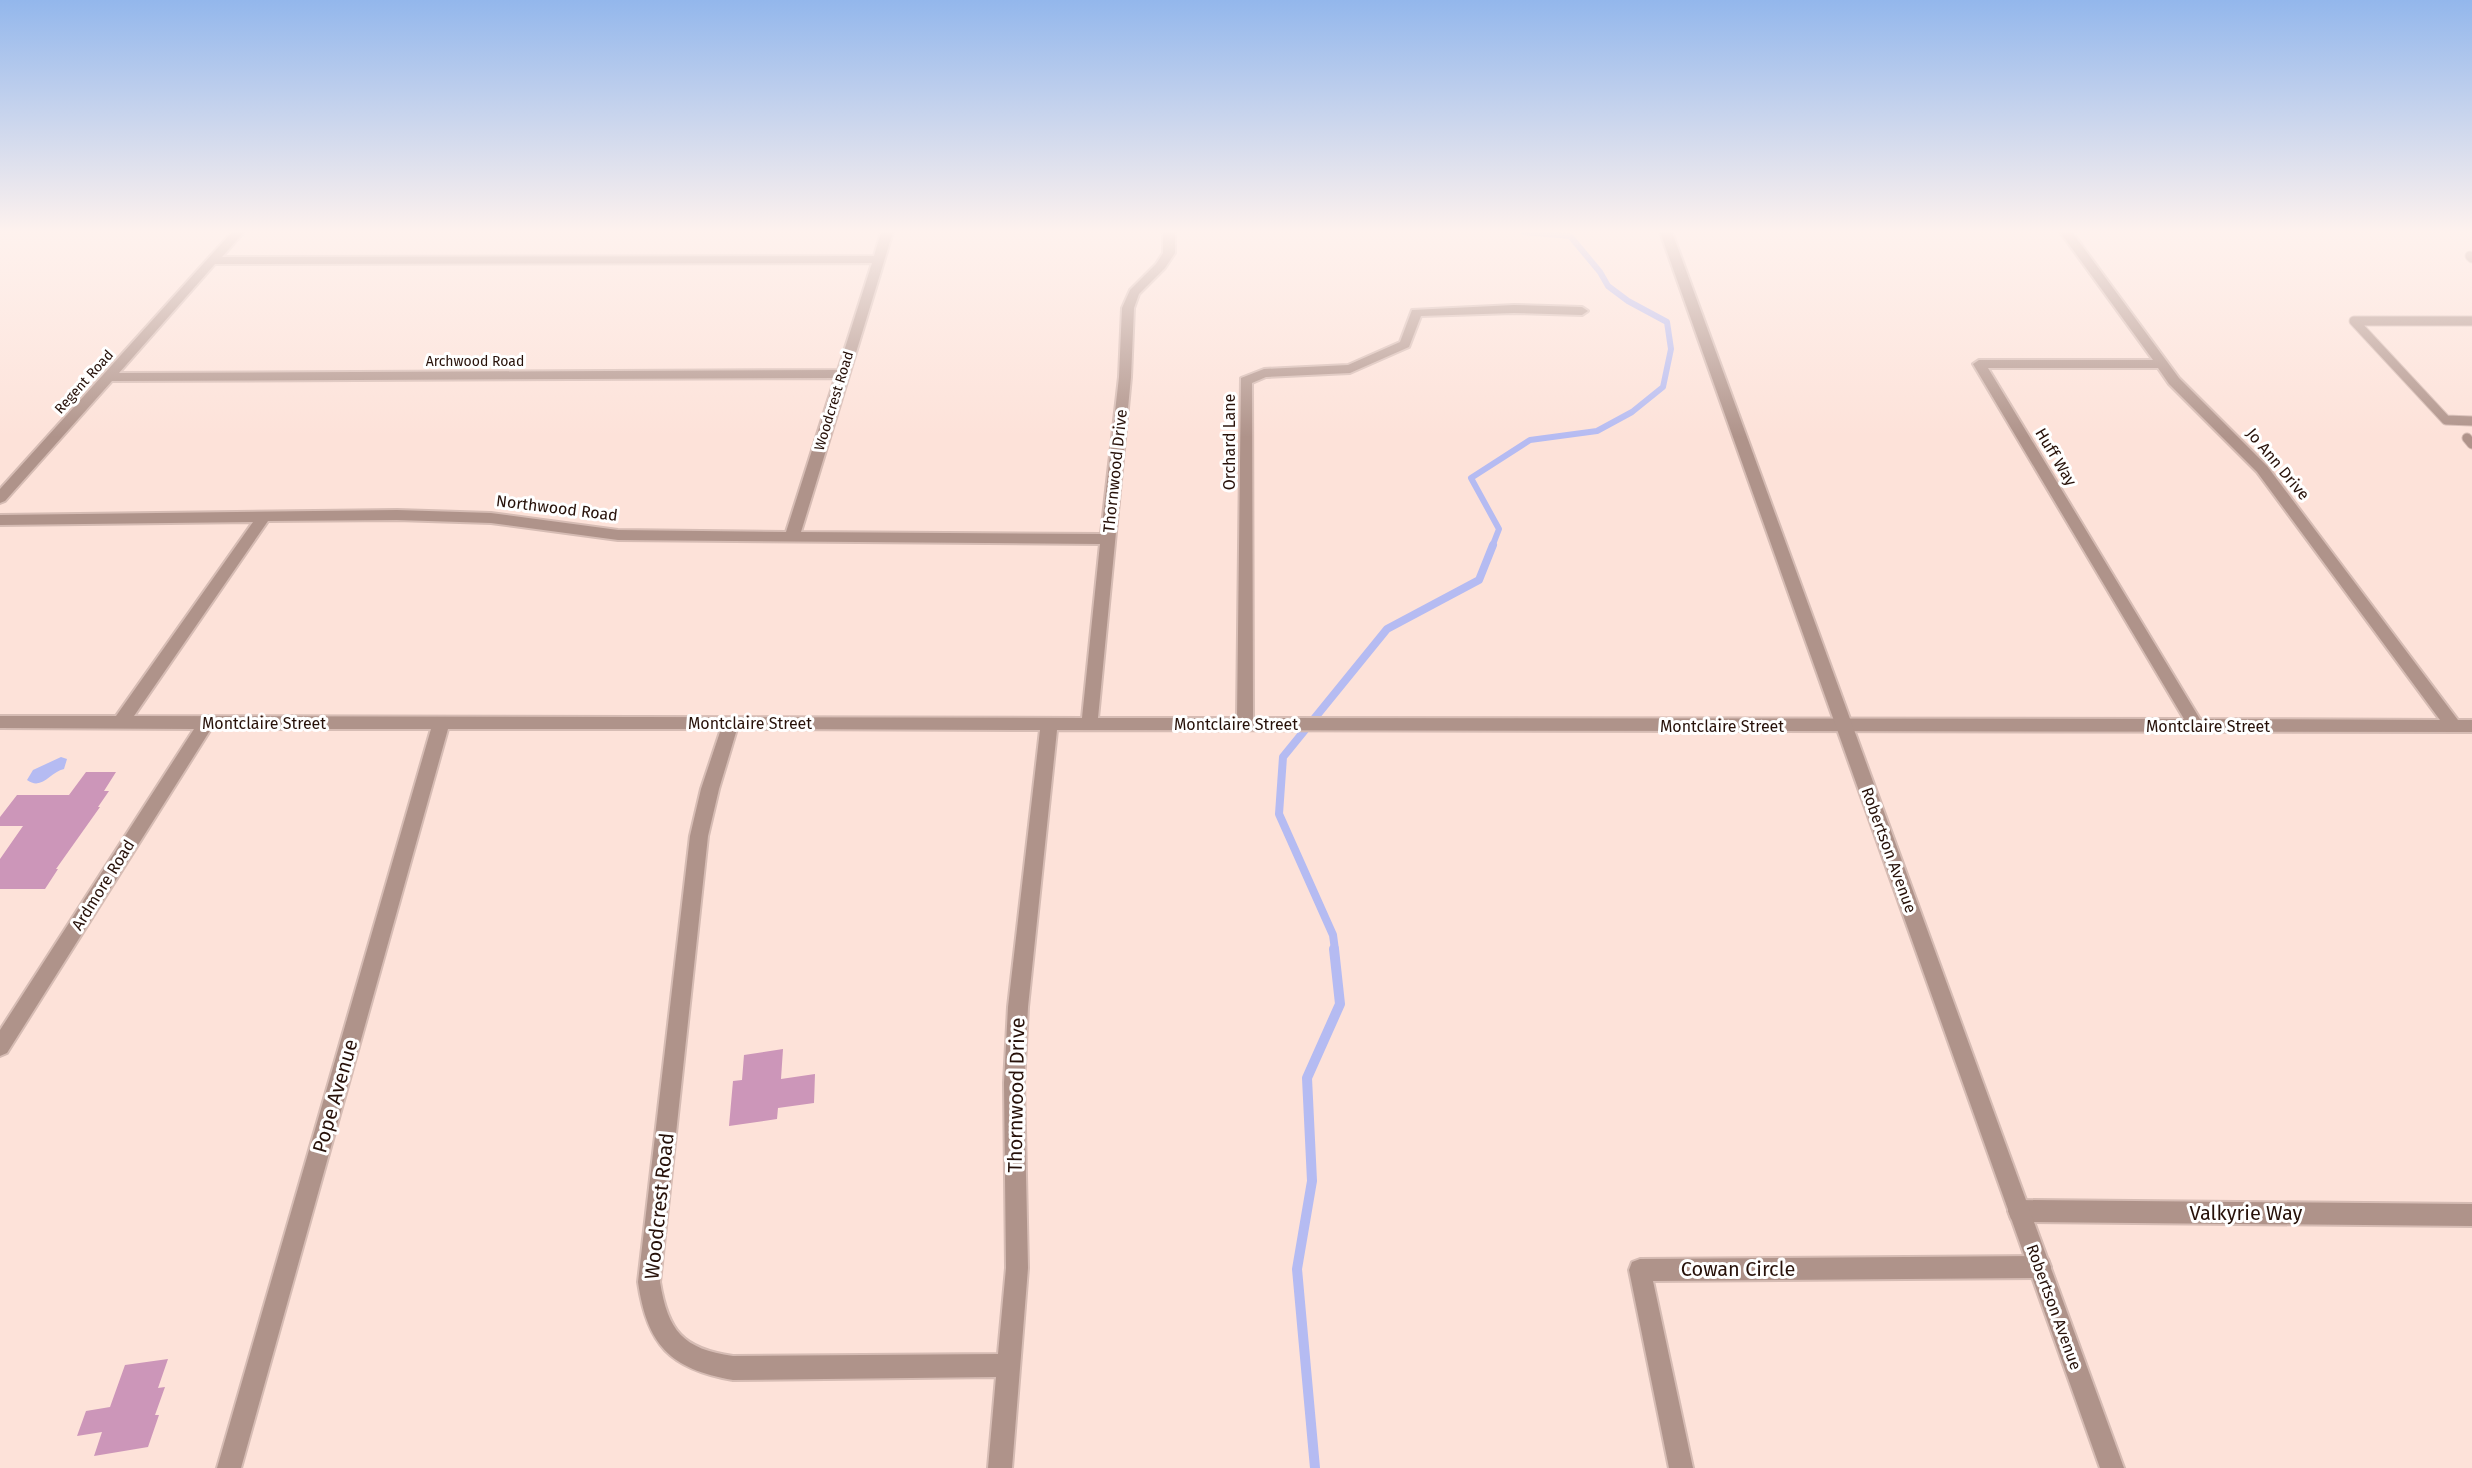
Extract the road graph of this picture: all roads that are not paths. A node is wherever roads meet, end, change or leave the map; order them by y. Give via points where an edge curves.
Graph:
1 (177, 301) edge
2 (866, 301) edge
3 (1131, 301) edge
4 (1691, 301) edge
5 (2116, 301) edge
6 (1582, 312) dead end
7 (2472, 321) edge
8 (2162, 364) junction
9 (843, 374) junction
10 (108, 377) junction
11 (2472, 420) edge
12 (0, 498) edge
13 (264, 516) junction
14 (0, 520) edge
15 (792, 537) junction
16 (1108, 539) junction
17 (0, 723) edge
18 (120, 723) junction
19 (206, 723) junction
20 (441, 723) junction
21 (731, 723) junction
22 (1049, 724) junction
23 (1089, 724) junction
24 (1245, 724) junction
25 (1844, 725) junction
26 (2196, 726) junction
27 (2454, 726) junction
28 (2472, 726) edge
29 (0, 1047) edge
30 (2019, 1212) junction
31 (2472, 1215) edge
32 (2040, 1267) junction
33 (1010, 1365) junction
34 (229, 1468) edge
35 (1000, 1468) edge
36 (1680, 1468) edge
37 (2112, 1468) edge

1 - 10 street, Regent Road
2 - 9 street, Woodcrest Road
3 - 16 street, Thornwood Drive
4 - 25 street, Robertson Avenue
5 - 8 street, Jo Ann Drive
6 - 24 street, Orchard Lane via 1514,309 1416,313 1405,344 1350,369 1264,374 1246,381
7 - 11 lane via 2354,321 2446,420
8 - 26 street, Huff Way via 1979,364
8 - 27 street, Jo Ann Drive via 2192,400 2262,469
9 - 10 street, Archwood Road
9 - 15 street, Woodcrest Road
10 - 12 street, Regent Road
13 - 14 street, Northwood Road
13 - 15 street, Northwood Road via 491,518 618,535
13 - 18 street
15 - 16 street, Northwood Road
16 - 23 street, Thornwood Drive
17 - 18 street, Montclaire Street
18 - 19 street, Montclaire Street
19 - 20 street, Montclaire Street
19 - 29 street, Ardmore Road
20 - 21 street, Montclaire Street
20 - 34 street, Pope Avenue
21 - 22 street, Montclaire Street
21 - 33 street, Woodcrest Road via 699,836 649,1282 658,1325 670,1343 688,1358 724,1368
22 - 23 street, Montclaire Street
22 - 33 street, Thornwood Drive via 1018,1007 1014,1083 1017,1268
23 - 24 street, Montclaire Street
24 - 25 street, Montclaire Street
25 - 26 street, Montclaire Street
25 - 30 street, Robertson Avenue
26 - 27 street, Montclaire Street
27 - 28 street, Montclaire Street
30 - 31 street, Valkyrie Way
30 - 32 street, Robertson Avenue
32 - 36 street, Cowan Circle via 1640,1270
32 - 37 street, Robertson Avenue
33 - 35 street, Thornwood Drive

